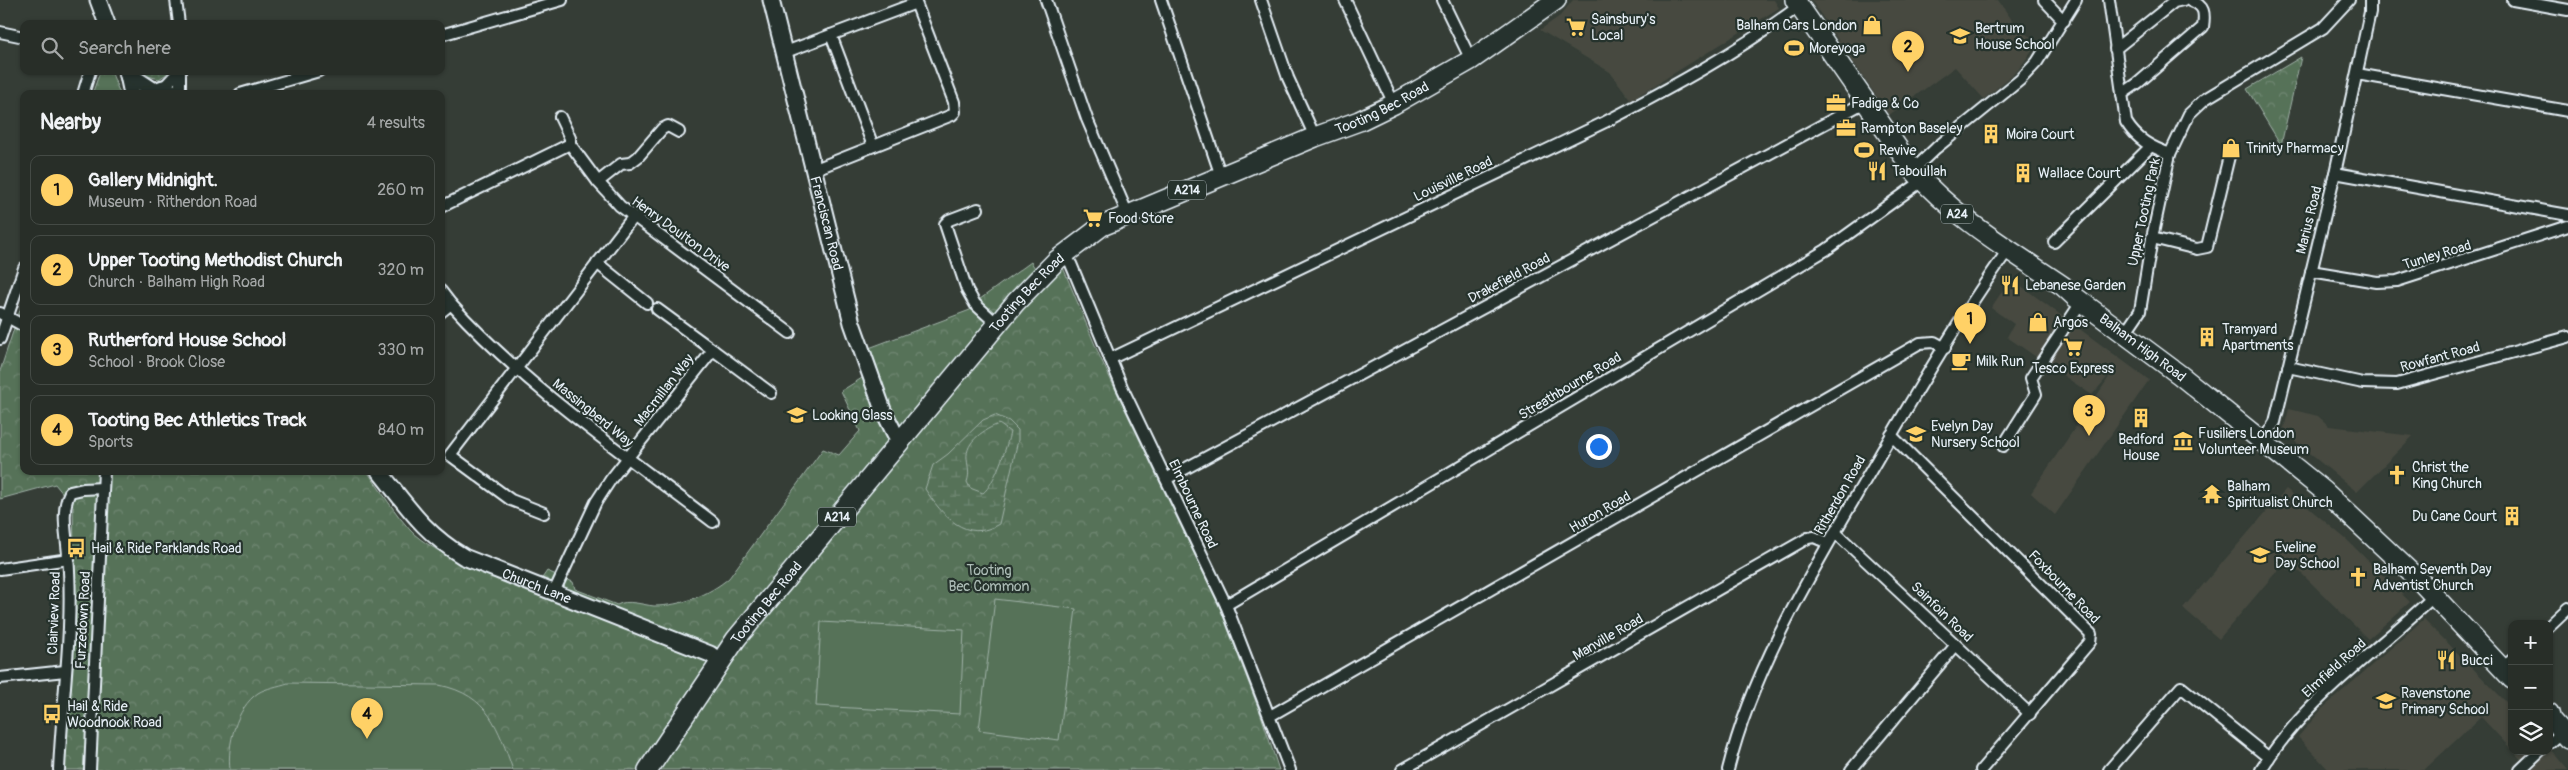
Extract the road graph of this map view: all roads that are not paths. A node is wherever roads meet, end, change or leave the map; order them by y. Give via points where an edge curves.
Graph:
1 (98, 0) edge
2 (176, 0) edge
3 (562, 0) edge
4 (771, 0) edge
5 (1046, 0) edge
6 (1161, 0) edge
7 (1261, 0) edge
8 (1345, 0) edge
9 (1442, 0) edge
10 (1556, 0) edge
11 (2044, 0) edge
12 (2076, 0) edge
13 (2110, 0) edge
14 (2183, 0) edge
15 (2190, 0) edge
16 (2370, 0) edge
17 (2514, 0) edge
18 (2345, 1) edge
19 (1797, 3) edge
20 (1538, 6) edge
21 (2568, 10) edge
22 (106, 20) edge
23 (178, 20) edge
24 (2064, 21) junction
25 (0, 32) edge
26 (445, 35) edge
27 (831, 35) junction
28 (20, 36) edge
29 (2115, 49) junction
30 (783, 53) junction
31 (1471, 60) junction
32 (2357, 74) junction
33 (89, 75) edge
34 (128, 75) edge
35 (131, 75) edge
36 (175, 75) edge
37 (180, 75) edge
38 (305, 75) edge
39 (84, 90) edge
40 (131, 90) edge
41 (153, 90) edge
42 (155, 90) edge
43 (178, 90) edge
44 (254, 90) edge
45 (2122, 94) junction
46 (1865, 102) junction
47 (1394, 104) junction
48 (2568, 111) edge
49 (560, 117) dead end
50 (679, 132) dead end
51 (1315, 137) junction
52 (570, 144) junction
53 (873, 146) junction
54 (2150, 147) junction
55 (2231, 148) dead end
56 (2170, 154) junction
57 (813, 170) junction
58 (2335, 173) junction
59 (1222, 176) junction
60 (1918, 176) junction
61 (598, 182) junction
62 (445, 205) edge
63 (978, 209) dead end
64 (1128, 215) junction
65 (2568, 215) edge
66 (633, 217) junction
67 (2568, 226) edge
68 (2152, 238) junction
69 (2054, 242) dead end
70 (2008, 250) junction
71 (1064, 254) junction
72 (597, 264) junction
73 (2311, 271) junction
74 (20, 277) edge
75 (445, 296) edge
76 (2077, 299) junction
77 (647, 303) dead end
78 (451, 304) junction
79 (445, 309) edge
80 (656, 309) dead end
81 (4, 315) edge
82 (20, 324) edge
83 (998, 324) junction
84 (790, 333) dead end
85 (2125, 333) junction
86 (2568, 337) edge
87 (0, 339) edge
88 (1945, 348) junction
89 (713, 350) junction
90 (1110, 359) junction
91 (2288, 367) junction
92 (516, 368) junction
93 (771, 393) dead end
94 (1891, 435) junction
95 (901, 440) junction
96 (2262, 442) junction
97 (2003, 446) dead end
98 (629, 458) junction
99 (104, 475) edge
100 (382, 475) edge
101 (1166, 478) junction
102 (103, 488) junction
103 (544, 513) dead end
104 (713, 522) dead end
105 (1835, 532) junction
106 (1828, 543) junction
107 (69, 560) junction
108 (0, 569) edge
109 (554, 592) junction
110 (2434, 596) junction
111 (1226, 605) junction
112 (2568, 608) edge
113 (2553, 622) edge
114 (1956, 645) junction
115 (722, 662) junction
116 (2508, 668) edge
117 (65, 671) junction
118 (0, 678) edge
119 (2030, 714) junction
120 (1270, 716) junction
121 (2536, 755) edge
122 (2269, 758) junction
123 (59, 770) edge
124 (90, 770) edge
125 (648, 770) edge
126 (1290, 770) edge
127 (1402, 770) edge
128 (1728, 770) edge
129 (1851, 770) edge
130 (1981, 770) edge
131 (2109, 770) edge
132 (2261, 770) edge
133 (2520, 770) edge

1 - 22 main road
2 - 23 street
3 - 26 street
4 - 30 main road, Franciscan Road
5 - 64 street via 1087,119
6 - 59 street
7 - 51 street via 1288,78
8 - 47 street
9 - 31 street
10 - 20 highway, Tooting Bec Road / A214
11 - 24 street
12 - 24 street, Streathbourne Road
13 - 29 street
14 - 29 street via 2174,2
15 - 45 street via 2205,12 2203,27
16 - 32 street, Marius Road
17 - 21 street
18 - 56 street, Upper Tooting Park via 2323,28 2205,99 2189,114
19 - 46 highway, Balham High Road / A24
19 - 90 street, Louisville Road via 1759,33 1605,122
20 - 31 highway, Tooting Bec Road / A214
24 - 60 street, Streathbourne Road via 2037,62 2020,80 1936,148
25 - 28 street
27 - 30 street
27 - 53 street
27 - 53 street via 916,3 951,93 955,107 952,115
29 - 45 street
30 - 57 main road, Franciscan Road
31 - 47 highway, Tooting Bec Road / A214
32 - 48 street
32 - 58 street, Marius Road
33 - 39 street
34 - 40 main road
35 - 41 main road
36 - 42 street
37 - 43 street
38 - 44 street
45 - 54 street via 2126,122 2132,133
46 - 60 highway, Balham High Road / A24
46 - 101 street, Drakefield Road
47 - 51 highway, Tooting Bec Road / A214
49 - 52 street, Henry Doulton Drive
50 - 61 street via 668,126 662,129 638,157 630,163 621,164
51 - 59 highway, Tooting Bec Road / A214
52 - 61 street, Henry Doulton Drive
52 - 62 street
53 - 57 street
54 - 56 street
54 - 69 street
55 - 68 street via 2207,248 2197,249
56 - 68 street, Upper Tooting Park
57 - 95 main road, Franciscan Road via 863,357 889,424
58 - 65 street
58 - 73 street, Marius Road
59 - 64 highway, Tooting Bec Road / A214
60 - 70 highway, Balham High Road / A24 via 1964,219
60 - 111 street, Streathbourne Road via 1826,250
61 - 66 street, Henry Doulton Drive
63 - 83 street via 945,224 975,304
64 - 71 highway, Tooting Bec Road / A214 via 1102,226
66 - 72 street
66 - 84 street, Henry Doulton Drive
67 - 73 street, Tunley Road via 2398,281 2376,282
68 - 85 street, Upper Tooting Park via 2140,311
70 - 76 highway, Balham High Road / A24
70 - 88 street, Ritherdon Road
71 - 83 highway, Tooting Bec Road / A214 via 1046,269
71 - 90 street, Elmbourne Road
72 - 77 street
72 - 92 street
73 - 91 street, Marius Road
74 - 81 street
75 - 78 street, Massingberd Way
76 - 85 highway, Balham High Road / A24
76 - 97 street via 2031,378 2036,394
78 - 79 street
78 - 92 street, Massingberd Way
80 - 89 street, Macmillan Way
81 - 82 street
81 - 87 street
83 - 95 highway, Tooting Bec Road / A214
85 - 96 highway, Balham High Road / A24
86 - 91 street, Rowfant Road via 2396,384 2363,383
88 - 94 street, Ritherdon Road
88 - 120 street, Huron Road via 1934,342 1920,343
89 - 93 street, Macmillan Way
89 - 98 street, Macmillan Way
90 - 101 street, Elmbourne Road
91 - 96 street, Marius Road via 2275,422
92 - 98 street, Massingberd Way
92 - 103 street via 450,455 512,500
94 - 105 street, Ritherdon Road
94 - 119 street, Foxbourne Road via 2092,634 2090,642
95 - 115 highway, Tooting Bec Road / A214 via 781,583
96 - 110 highway, Balham High Road / A24 via 2357,521
98 - 104 street
98 - 109 street, Massingberd Way via 596,502
99 - 102 street, Furzedown Road
100 - 109 main road, Church Lane via 426,530 440,542 464,557
101 - 111 street, Elmbourne Road
102 - 107 street, Clairview Road via 70,492 64,504
102 - 124 street, Furzedown Road
105 - 106 street, Ritherdon Road
105 - 114 street, Sainfoin Road
106 - 127 street, Manville Road via 1808,538
106 - 128 street, Ritherdon Road via 1762,676 1740,727
107 - 108 street
107 - 117 street, Clairview Road via 70,618
109 - 115 main road, Church Lane via 710,654
110 - 116 highway, Balham High Road / A24
110 - 122 street, Elmfield Road via 2311,707
111 - 120 street, Elmbourne Road
112 - 113 street
114 - 119 street, Sainfoin Road
114 - 129 street
115 - 125 highway, Tooting Bec Road / A214
117 - 118 street
117 - 123 street, Clairview Road
119 - 130 street, Foxbourne Road
120 - 126 street, Elmbourne Road
121 - 133 street
122 - 131 street via 2181,687
122 - 132 street, Elmfield Road

